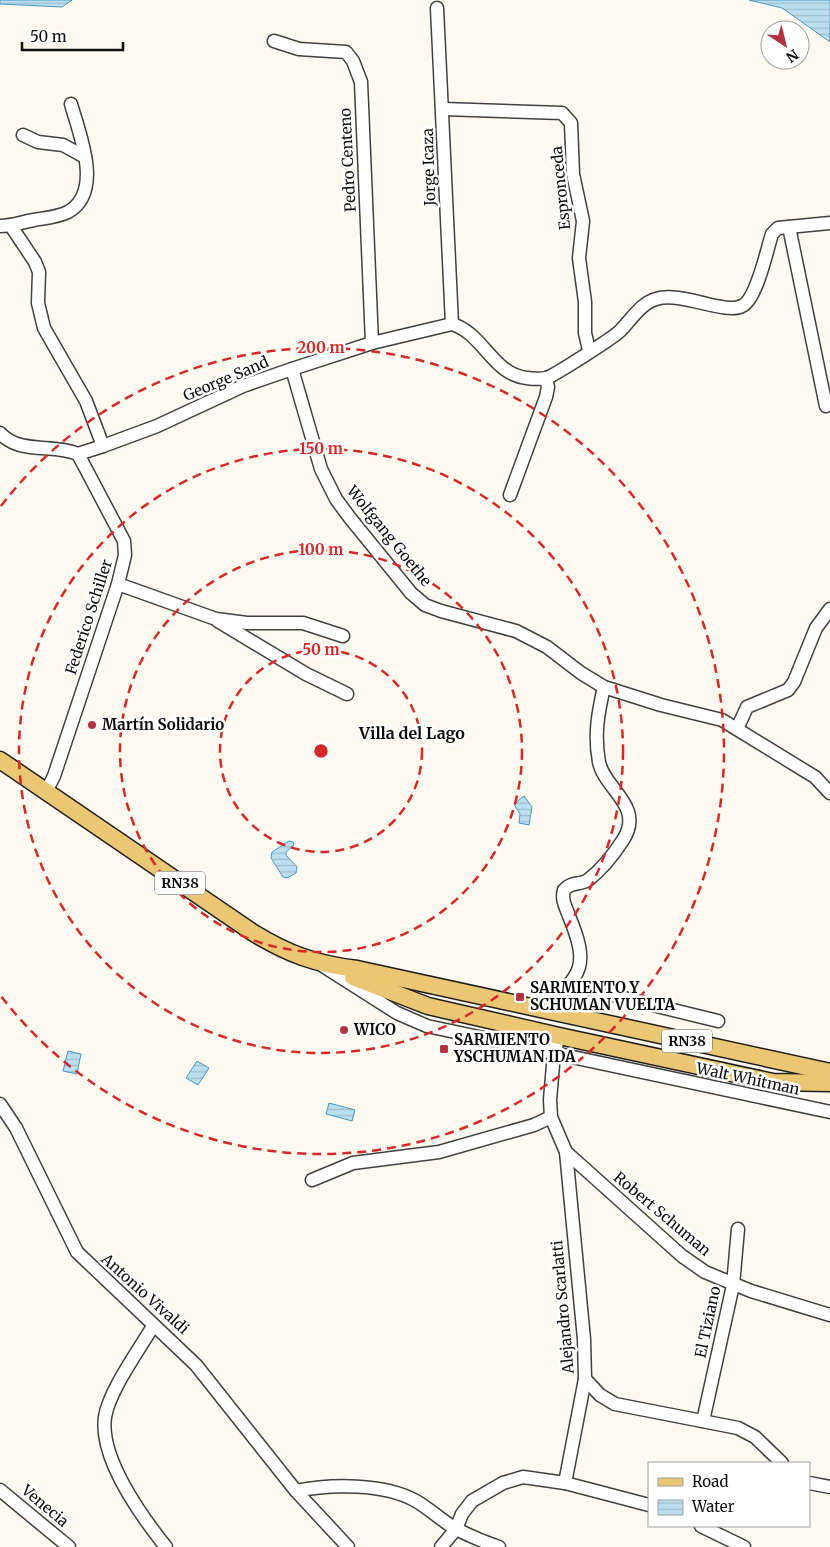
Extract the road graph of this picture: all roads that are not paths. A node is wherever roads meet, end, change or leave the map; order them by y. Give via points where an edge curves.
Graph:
1 (437, 8) dead end
2 (274, 41) dead end
3 (71, 104) dead end
4 (443, 109) junction
5 (23, 135) dead end
6 (85, 157) junction
7 (830, 223) edge
8 (6, 226) edge
9 (789, 227) junction
10 (452, 324) junction
11 (372, 343) junction
12 (589, 350) junction
13 (292, 369) junction
14 (546, 378) junction
15 (826, 406) dead end
16 (0, 433) edge
17 (103, 446) junction
18 (78, 454) junction
19 (510, 495) dead end
20 (118, 584) junction
21 (830, 609) edge
22 (216, 619) junction
23 (343, 636) dead end
24 (604, 687) junction
25 (347, 694) dead end
26 (737, 729) junction
27 (0, 760) edge
28 (47, 790) junction
29 (830, 793) edge
30 (325, 965) junction
31 (543, 1010) junction
32 (572, 1017) junction
33 (718, 1021) dead end
34 (559, 1036) junction
35 (735, 1051) junction
36 (554, 1053) junction
37 (830, 1072) edge
38 (830, 1083) edge
39 (0, 1104) edge
40 (830, 1112) edge
41 (551, 1117) junction
42 (566, 1152) junction
43 (312, 1180) dead end
44 (738, 1229) dead end
45 (733, 1284) junction
46 (830, 1315) edge
47 (153, 1326) junction
48 (586, 1378) junction
49 (703, 1421) junction
50 (781, 1462) edge
51 (565, 1483) junction
52 (810, 1483) edge
53 (830, 1487) edge
54 (0, 1490) edge
55 (296, 1491) junction
56 (648, 1505) edge
57 (703, 1527) edge
58 (456, 1529) junction
59 (69, 1547) edge
60 (166, 1547) edge
61 (348, 1547) edge
62 (441, 1547) edge
63 (499, 1547) edge
64 (744, 1547) edge

1 - 4 street, Jorge Icaza
2 - 11 street, Pedro Centeno via 298,49 346,52 357,69 361,82
3 - 6 street
4 - 10 street, Jorge Icaza
4 - 12 street, Espronceda via 562,113 568,117 573,174 583,221 579,258
5 - 6 street via 38,142 63,145
6 - 8 street via 87,184 78,204 60,215
7 - 9 street
8 - 17 street via 35,262 39,272 38,304 44,328 86,402
9 - 12 street via 778,228 772,234 754,292 743,306 733,308 669,297 656,299 642,307 611,339
9 - 15 street
10 - 11 street, George Sand
10 - 14 street via 464,329 513,375
11 - 13 street, George Sand
12 - 14 street
13 - 17 street, George Sand via 243,386 157,426
13 - 24 street, Wolfgang Goethe via 328,485 350,518 411,593 432,609 516,630 547,647
14 - 19 street via 546,397
16 - 18 street via 18,445 58,448
17 - 18 street
18 - 20 street, Federico Schiller via 124,541 125,555
20 - 22 street
20 - 28 street, Federico Schiller
21 - 26 street via 816,628 794,682 781,694 747,707
22 - 23 street via 303,624
22 - 25 street via 306,674
24 - 26 street, Wolfgang Goethe via 722,720
24 - 31 street via 596,724 599,763 625,803 629,824 624,839 594,874 564,890 563,901 577,938 580,968 576,978
26 - 29 street, Wolfgang Goethe via 816,777
27 - 28 main road, RN38
28 - 30 main road, RN38 via 252,932 293,955
30 - 31 main road, RN38 via 357,969
30 - 34 main road, RN38 via 428,1006
30 - 36 street, Walt Whitman via 416,1022
31 - 32 main road, RN38
31 - 34 main road via 555,1018
32 - 33 street via 595,999 612,995
32 - 35 main road, RN38
34 - 35 main road via 568,1026 579,1024 702,1051
34 - 36 street, Alejandro Scarlatti
34 - 38 main road, RN38 via 774,1082
35 - 37 main road, RN38
36 - 40 street, Walt Whitman
36 - 41 street, Alejandro Scarlatti
39 - 47 street, Antonio Vivaldi via 16,1128 76,1252
41 - 42 street, Alejandro Scarlatti
41 - 43 street via 534,1125 439,1152 353,1163
42 - 45 street, Robert Schuman via 682,1256 705,1272
42 - 48 street, Alejandro Scarlatti
44 - 45 street, El Tiziano
45 - 46 street, Robert Schuman
45 - 49 street, El Tiziano
47 - 55 street, Antonio Vivaldi via 196,1365
47 - 60 street via 111,1398 104,1433 110,1454 130,1494
48 - 49 street via 600,1394 615,1404
48 - 51 street, Alejandro Scarlatti
49 - 50 street via 738,1428 755,1437
51 - 56 street
51 - 58 street via 523,1477 504,1483 472,1501
52 - 53 street
54 - 59 street, Venecia
55 - 58 street via 320,1486 375,1489 415,1500
55 - 61 street, Antonio Vivaldi
57 - 64 street
58 - 62 street
58 - 63 street

